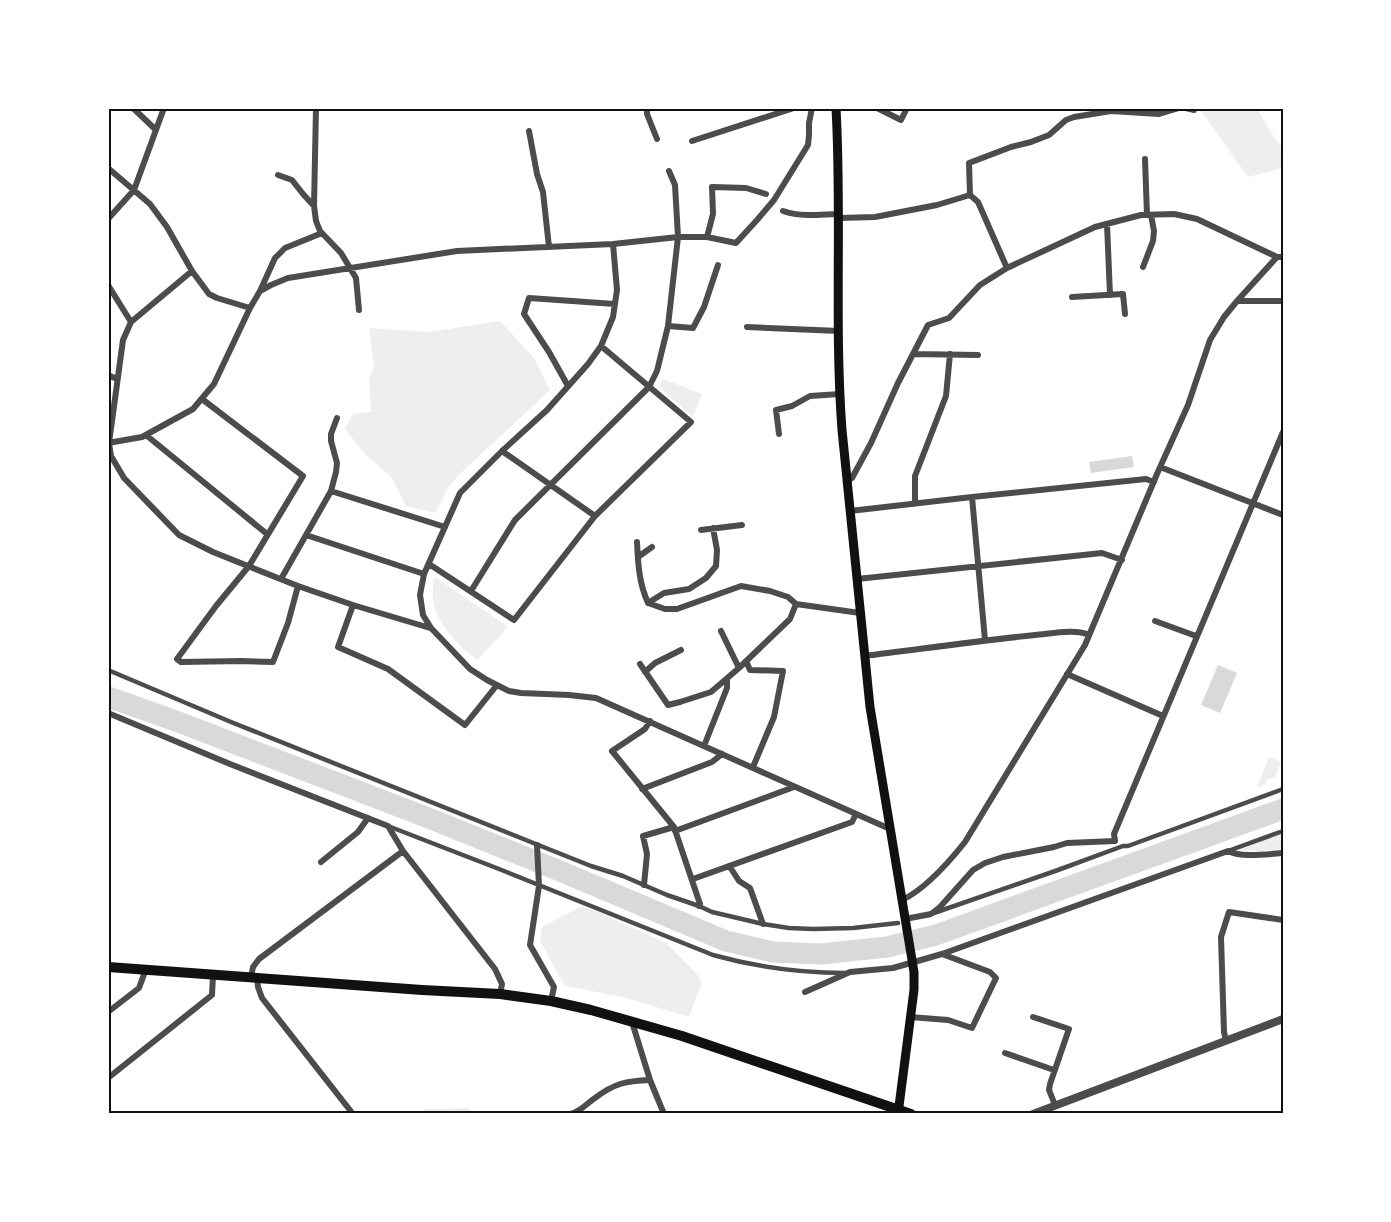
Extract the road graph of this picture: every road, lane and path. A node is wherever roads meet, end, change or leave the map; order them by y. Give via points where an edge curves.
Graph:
1 (133, 108) edge
2 (164, 108) edge
3 (316, 108) edge
4 (647, 108) edge
5 (794, 108) edge
6 (812, 108) edge
7 (836, 108) edge
8 (877, 108) edge
9 (907, 108) edge
10 (1179, 108) edge
11 (156, 130) junction
12 (529, 131) dead end
13 (657, 139) dead end
14 (692, 141) dead end
15 (1145, 159) dead end
16 (108, 168) edge
17 (669, 171) dead end
18 (278, 175) dead end
19 (134, 190) junction
20 (766, 194) dead end
21 (970, 195) junction
22 (314, 206) junction
23 (783, 211) dead end
24 (1149, 215) junction
25 (838, 216) junction
26 (108, 219) edge
27 (1107, 224) junction
28 (322, 233) junction
29 (678, 237) junction
30 (707, 237) junction
31 (613, 244) junction
32 (549, 247) junction
33 (1280, 257) edge
34 (718, 265) dead end
35 (1143, 267) dead end
36 (350, 268) junction
37 (1007, 268) junction
38 (192, 271) junction
39 (108, 285) edge
40 (260, 291) junction
41 (1110, 295) junction
42 (1072, 297) dead end
43 (1237, 301) junction
44 (1283, 301) edge
45 (615, 304) junction
46 (250, 308) junction
47 (359, 310) dead end
48 (1125, 314) dead end
49 (131, 322) junction
50 (668, 326) junction
51 (747, 327) dead end
52 (839, 332) junction
53 (601, 345) junction
54 (913, 354) junction
55 (950, 354) junction
56 (978, 355) dead end
57 (108, 375) edge
58 (117, 379) junction
59 (568, 386) junction
60 (649, 387) junction
61 (840, 394) junction
62 (202, 399) junction
63 (337, 418) dead end
64 (1283, 432) edge
65 (146, 435) junction
66 (779, 435) dead end
67 (108, 443) edge
68 (502, 451) junction
69 (1160, 466) junction
70 (847, 481) junction
71 (1154, 482) junction
72 (550, 485) junction
73 (331, 491) junction
74 (972, 496) junction
75 (1253, 502) junction
76 (915, 504) junction
77 (850, 511) junction
78 (1283, 515) edge
79 (595, 516) junction
80 (742, 525) dead end
81 (445, 527) junction
82 (713, 528) junction
83 (701, 530) dead end
84 (267, 534) junction
85 (306, 535) junction
86 (637, 542) dead end
87 (652, 547) dead end
88 (638, 557) junction
89 (1122, 560) junction
90 (429, 564) junction
91 (249, 566) junction
92 (978, 567) junction
93 (424, 574) junction
94 (281, 579) junction
95 (857, 579) junction
96 (298, 586) junction
97 (471, 591) junction
98 (648, 603) junction
99 (796, 604) junction
100 (353, 605) junction
101 (860, 613) junction
102 (1155, 621) dead end
103 (431, 628) junction
104 (721, 631) dead end
105 (1089, 634) junction
106 (1196, 636) junction
107 (985, 640) junction
108 (681, 650) dead end
109 (864, 656) junction
110 (746, 661) junction
111 (640, 664) dead end
112 (739, 668) junction
113 (108, 670) edge
114 (645, 672) junction
115 (1067, 674) junction
116 (727, 678) junction
117 (497, 686) junction
118 (108, 713) edge
119 (1163, 716) junction
120 (650, 721) junction
121 (704, 746) junction
122 (722, 754) junction
123 (753, 767) junction
124 (794, 787) junction
125 (642, 789) junction
126 (1283, 789) edge
127 (856, 814) junction
128 (368, 818) junction
129 (388, 826) junction
130 (674, 829) junction
131 (890, 829) junction
132 (1283, 831) edge
133 (537, 844) junction
134 (1116, 844) junction
135 (403, 851) junction
136 (1228, 851) junction
137 (1283, 852) edge
138 (321, 862) dead end
139 (730, 867) junction
140 (693, 879) junction
141 (644, 885) junction
142 (539, 886) junction
143 (902, 900) junction
144 (699, 906) junction
145 (931, 914) junction
146 (1283, 920) edge
147 (903, 922) junction
148 (763, 924) junction
149 (942, 954) junction
150 (913, 960) junction
151 (108, 967) edge
152 (146, 969) junction
153 (850, 972) junction
154 (213, 975) junction
155 (254, 977) junction
156 (805, 992) dead end
157 (500, 994) junction
158 (551, 1001) junction
159 (108, 1012) edge
160 (910, 1017) junction
161 (1033, 1017) dead end
162 (1283, 1019) edge
163 (632, 1021) junction
164 (1226, 1041) junction
165 (1005, 1053) dead end
166 (1054, 1071) junction
167 (108, 1078) edge
168 (650, 1080) junction
169 (1055, 1106) junction
170 (904, 1113) edge
171 (353, 1114) edge
172 (570, 1114) edge
173 (664, 1114) edge
174 (1033, 1114) edge

1 - 11 street
2 - 11 street
3 - 22 street
4 - 13 street
5 - 14 street
6 - 30 street via 808,145 770,208 736,243
7 - 25 main road
8 - 9 street via 901,120
10 - 21 street via 1159,114 1111,111 1066,120 1049,135 969,163
11 - 19 street
12 - 32 street via 543,192
15 - 24 street
16 - 19 street
17 - 29 street via 675,185
18 - 22 street via 292,180
19 - 26 street
19 - 38 street via 150,204
20 - 30 street via 746,188 712,187 713,214
21 - 25 street via 875,217
21 - 37 street via 978,202
22 - 28 street
23 - 25 street
24 - 27 street
24 - 33 street via 1174,214 1197,219
24 - 35 street via 1154,231
25 - 52 main road
27 - 37 street
27 - 41 street
28 - 36 street
28 - 40 street via 285,248 275,258
29 - 30 street
29 - 31 street
29 - 50 street
31 - 32 street
31 - 45 street
32 - 36 street via 457,251
33 - 43 street
34 - 50 street via 693,328
36 - 40 street via 288,278
36 - 47 street via 356,278
37 - 54 street via 980,285 949,318 928,325
38 - 46 street via 209,294
38 - 49 street
39 - 49 street
40 - 46 street
41 - 42 street
41 - 48 street via 1123,294
43 - 44 street
43 - 69 street via 1210,340 1188,405
45 - 53 street
45 - 59 street via 529,298 524,314
46 - 62 street via 214,384
49 - 58 street via 123,340
50 - 60 street
51 - 52 street
52 - 61 main road
53 - 59 street
53 - 60 street
54 - 55 street
54 - 70 street via 871,443
55 - 56 street
55 - 76 street via 946,396 915,476
57 - 58 street
58 - 67 street
59 - 68 street
60 - 72 street
60 - 79 street via 691,422
61 - 66 street via 810,396 776,410
61 - 70 main road
62 - 65 street via 194,409
62 - 84 street via 303,476
63 - 73 street via 331,434 337,463
64 - 75 street
65 - 67 street
65 - 84 street
67 - 91 street via 124,478 179,535
68 - 72 street
68 - 81 street via 460,493
69 - 71 street
69 - 75 street
70 - 77 main road
71 - 74 street via 1146,479
71 - 89 street
72 - 79 street
72 - 97 street via 515,520
73 - 81 street
73 - 85 street
74 - 76 street
74 - 92 street
75 - 78 street
75 - 106 street
76 - 77 street
77 - 95 main road
79 - 97 street via 514,620
80 - 82 street
81 - 90 street
82 - 83 street
82 - 98 street via 716,566 706,578 689,589 664,593
84 - 91 street
85 - 93 street
85 - 94 street
86 - 88 street
87 - 88 street
88 - 98 street via 642,591
89 - 92 street via 1102,553
89 - 105 street
90 - 93 street
90 - 97 street
91 - 94 street
91 - 96 street via 177,659 181,662 273,662
92 - 95 street
92 - 107 street
93 - 103 street via 421,606
94 - 96 street
95 - 101 main road
96 - 100 street
98 - 99 street via 678,609 741,586 770,591
99 - 101 street
99 - 110 street via 790,619
100 - 103 street
100 - 117 street via 338,647 388,669 465,725
101 - 109 main road
102 - 106 street
103 - 117 street via 470,669
104 - 112 street
105 - 107 street
105 - 115 street
106 - 119 street
107 - 109 street
108 - 114 street
109 - 131 main road
110 - 112 street
110 - 123 street via 750,670 783,671 774,717
111 - 114 street
112 - 116 street
113 - 133 street
114 - 116 street via 668,705 711,692
115 - 119 street
115 - 143 street via 965,842 914,895
116 - 121 street via 727,688
117 - 120 street via 521,693 596,698
118 - 128 street
119 - 134 street via 1114,834
120 - 121 street
120 - 125 street via 645,729 612,751
121 - 122 street
122 - 123 street
122 - 125 street via 712,762
123 - 124 street
124 - 127 street
124 - 130 street
125 - 130 street
126 - 134 street via 1128,846
127 - 131 street
127 - 139 street via 852,822
128 - 129 street
128 - 138 street via 358,832
129 - 135 street
129 - 142 street
130 - 140 street
130 - 141 street via 643,836 647,854
131 - 143 main road
132 - 136 street
133 - 141 street
133 - 142 street
134 - 145 street via 1036,878
134 - 145 street via 1067,843 985,863 973,870
135 - 155 street via 259,959 252,967
135 - 157 street via 495,969 502,984
136 - 137 street via 1261,855
136 - 149 street
139 - 140 street
139 - 148 street via 739,881 750,888
140 - 144 street
141 - 144 street
142 - 153 street via 713,955 786,970
142 - 158 street via 530,945 554,987
143 - 147 main road
144 - 148 street
145 - 147 street
146 - 164 street via 1229,912 1221,937
147 - 148 street via 813,929
147 - 150 main road
149 - 150 street
149 - 160 street via 990,972 996,978 972,1028 948,1020
150 - 153 street via 893,968
150 - 160 main road
151 - 152 main road
152 - 154 main road
152 - 159 street via 139,988
153 - 156 street
154 - 155 main road
154 - 167 street via 212,995
155 - 157 main road
155 - 171 street via 262,998
157 - 158 main road
158 - 163 main road
160 - 170 main road
161 - 166 street via 1069,1029
162 - 164 street
163 - 168 street
163 - 170 main road
164 - 169 street
165 - 166 street
166 - 169 street via 1049,1090
168 - 172 street via 617,1084
168 - 173 street
169 - 174 street

